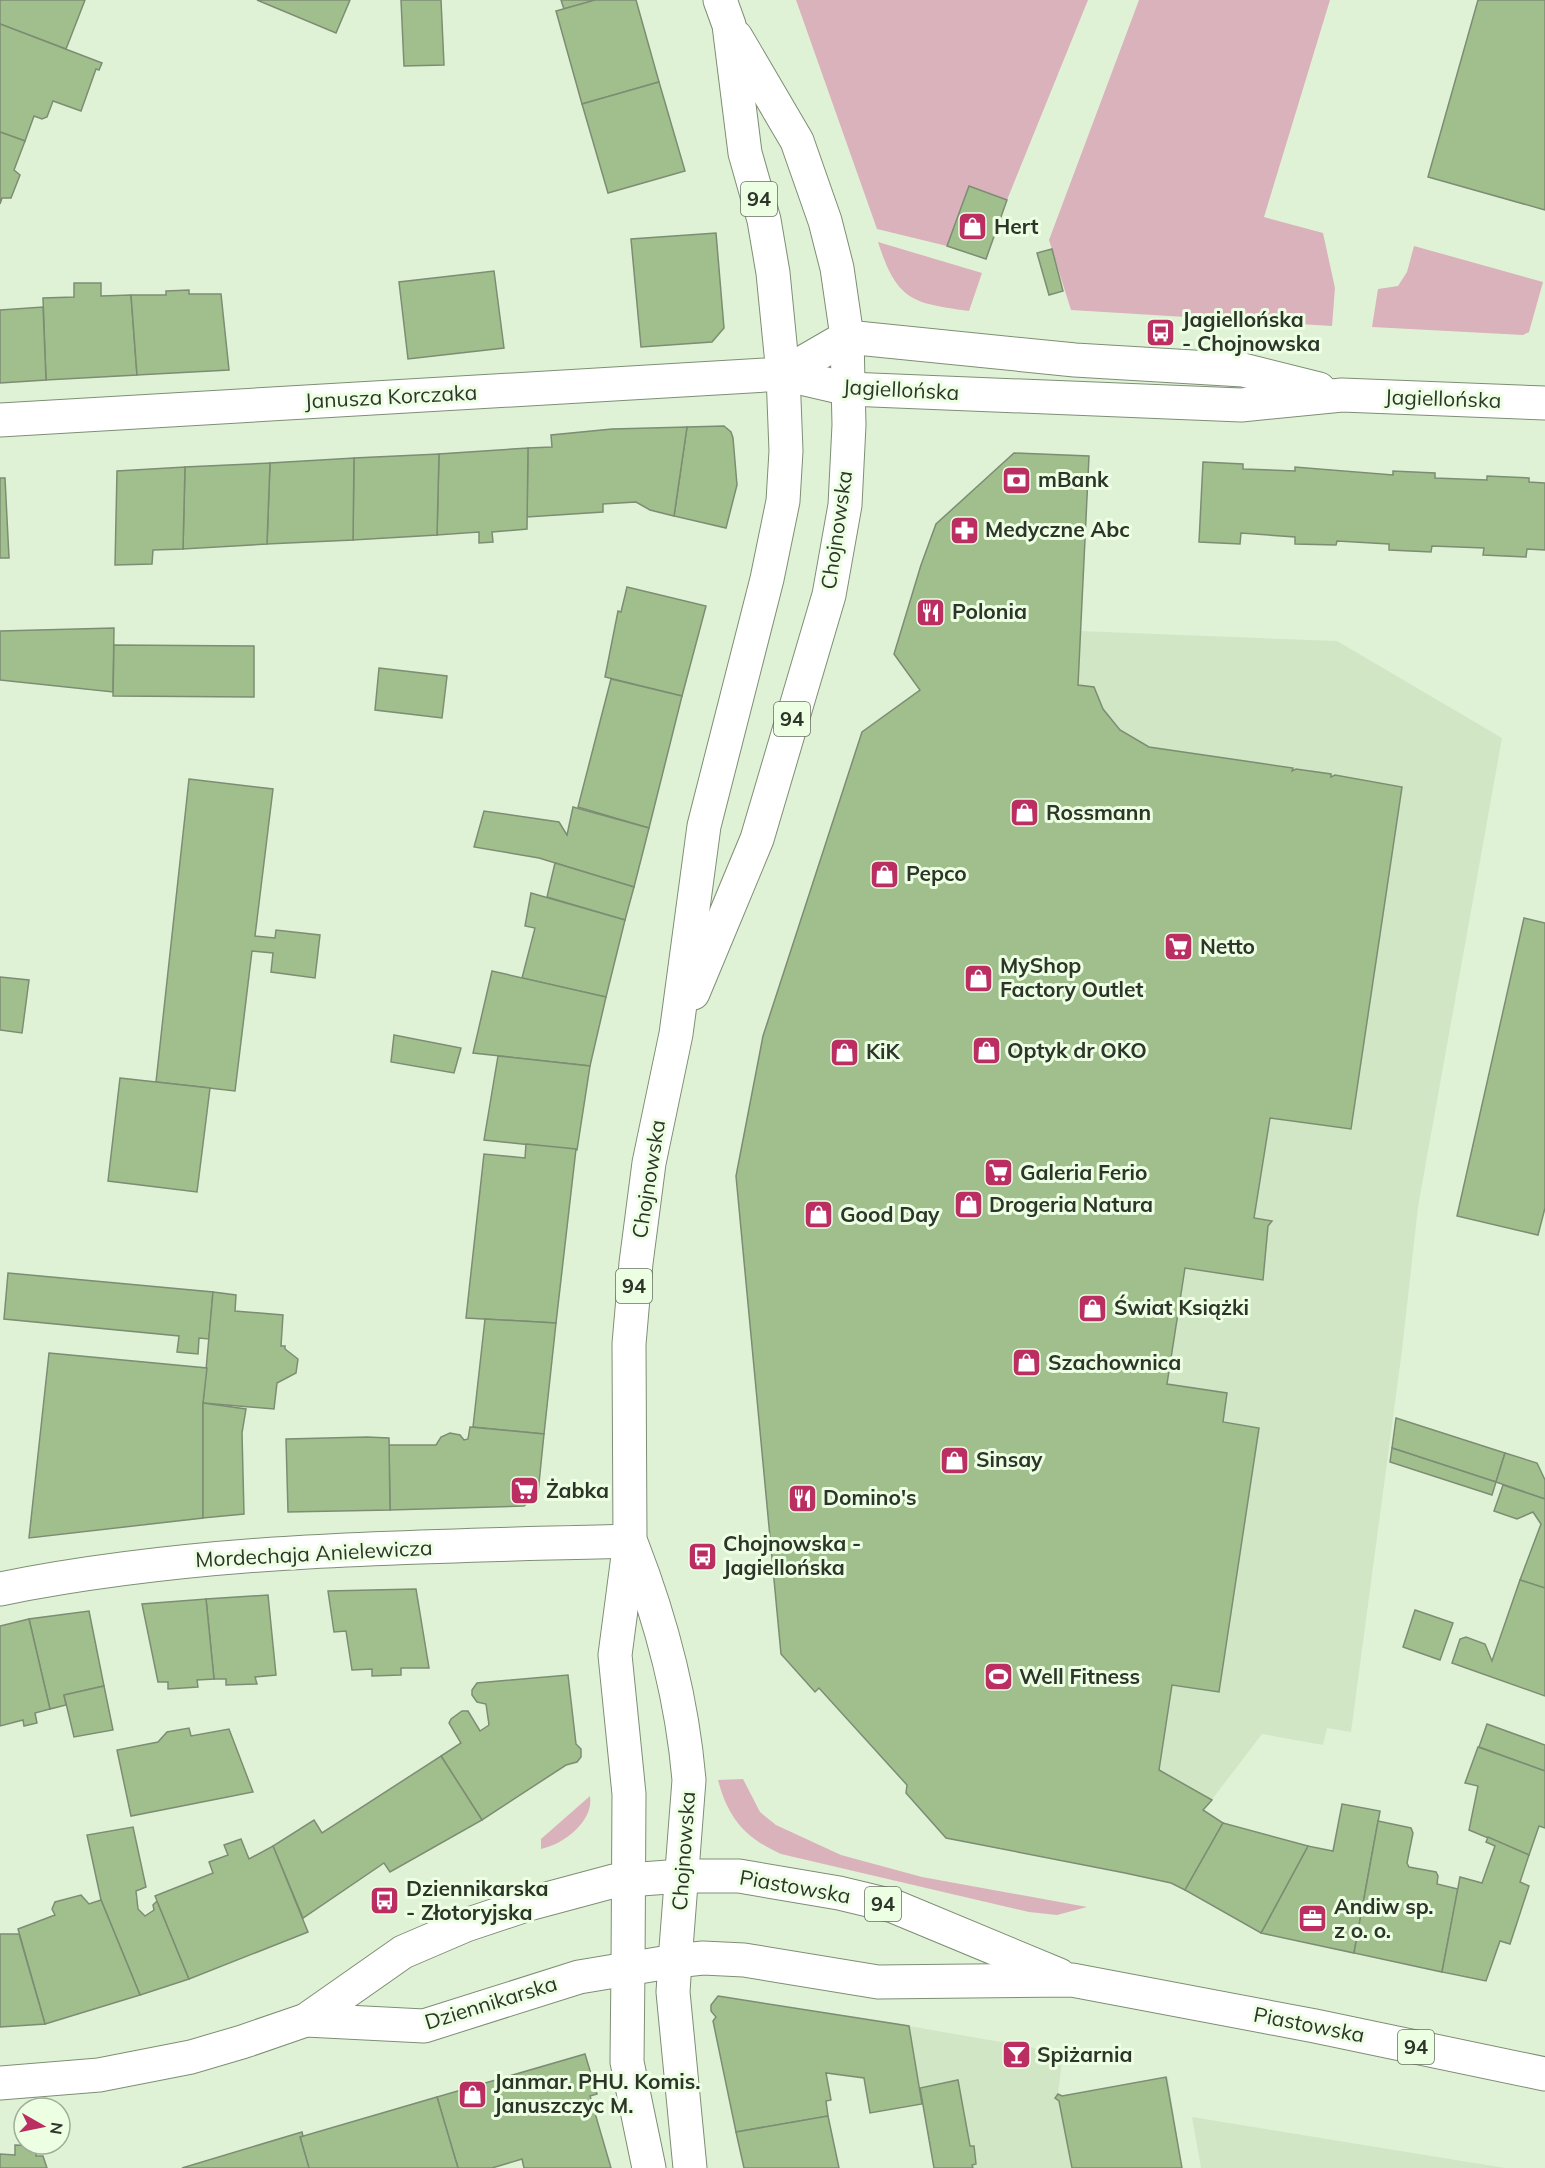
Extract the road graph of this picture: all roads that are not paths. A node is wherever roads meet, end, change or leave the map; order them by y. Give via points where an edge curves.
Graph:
1 (724, 12) edge
2 (847, 338) junction
3 (783, 374) junction
4 (848, 389) junction
5 (1342, 395) junction
6 (1545, 403) edge
7 (0, 420) edge
8 (676, 1034) junction
9 (630, 1541) junction
10 (0, 1589) edge
11 (682, 1876) junction
12 (628, 1880) junction
13 (675, 1961) junction
14 (628, 1967) junction
15 (1072, 1980) junction
16 (306, 2020) junction
17 (1545, 2074) edge
18 (0, 2083) edge
19 (649, 2168) edge
20 (690, 2168) edge

1 - 2 main road, Chojnowska / 94 via 797,141 832,248
1 - 3 main road, Chojnowska / 94 via 745,153 766,232
2 - 3 main road, Jagiellońska
2 - 4 main road, Chojnowska / 94
2 - 5 main road, Jagiellońska via 1075,360 1243,370
3 - 4 main road, Jagiellońska
3 - 7 main road, Janusza Korczaka
3 - 8 main road, Chojnowska / 94 via 783,501 704,826
4 - 5 main road, Jagiellońska via 1241,405
4 - 8 main road, Chojnowska / 94 via 845,505 829,595 757,839
5 - 6 main road, Jagiellońska
8 - 9 main road, Chojnowska / 94 via 649,1163 636,1263 629,1344
9 - 10 main road, Mordechaja Anielewicza via 280,1552 174,1562
9 - 11 main road, Chojnowska / 94 via 667,1647 678,1697 689,1780
9 - 12 main road, Chojnowska / 94 via 615,1655 629,1794
11 - 12 main road, Dziennikarska
11 - 13 main road, Chojnowska / 94
11 - 15 main road, Piastowska / 94 via 764,1879 893,1906
12 - 14 main road, Chojnowska / 94
12 - 16 main road, Dziennikarska via 532,1903 413,1948
13 - 14 main road, Dziennikarska
13 - 15 main road, Piastowska / 94 via 744,1960 878,1982
13 - 20 main road, Chojnowska via 674,1992
14 - 16 main road, Dziennikarska via 579,1977 424,2026
14 - 19 main road, Chojnowska via 627,2062
15 - 17 main road, Piastowska / 94 via 1315,2025
16 - 18 main road, Dziennikarska via 242,2042 145,2067 53,2081

